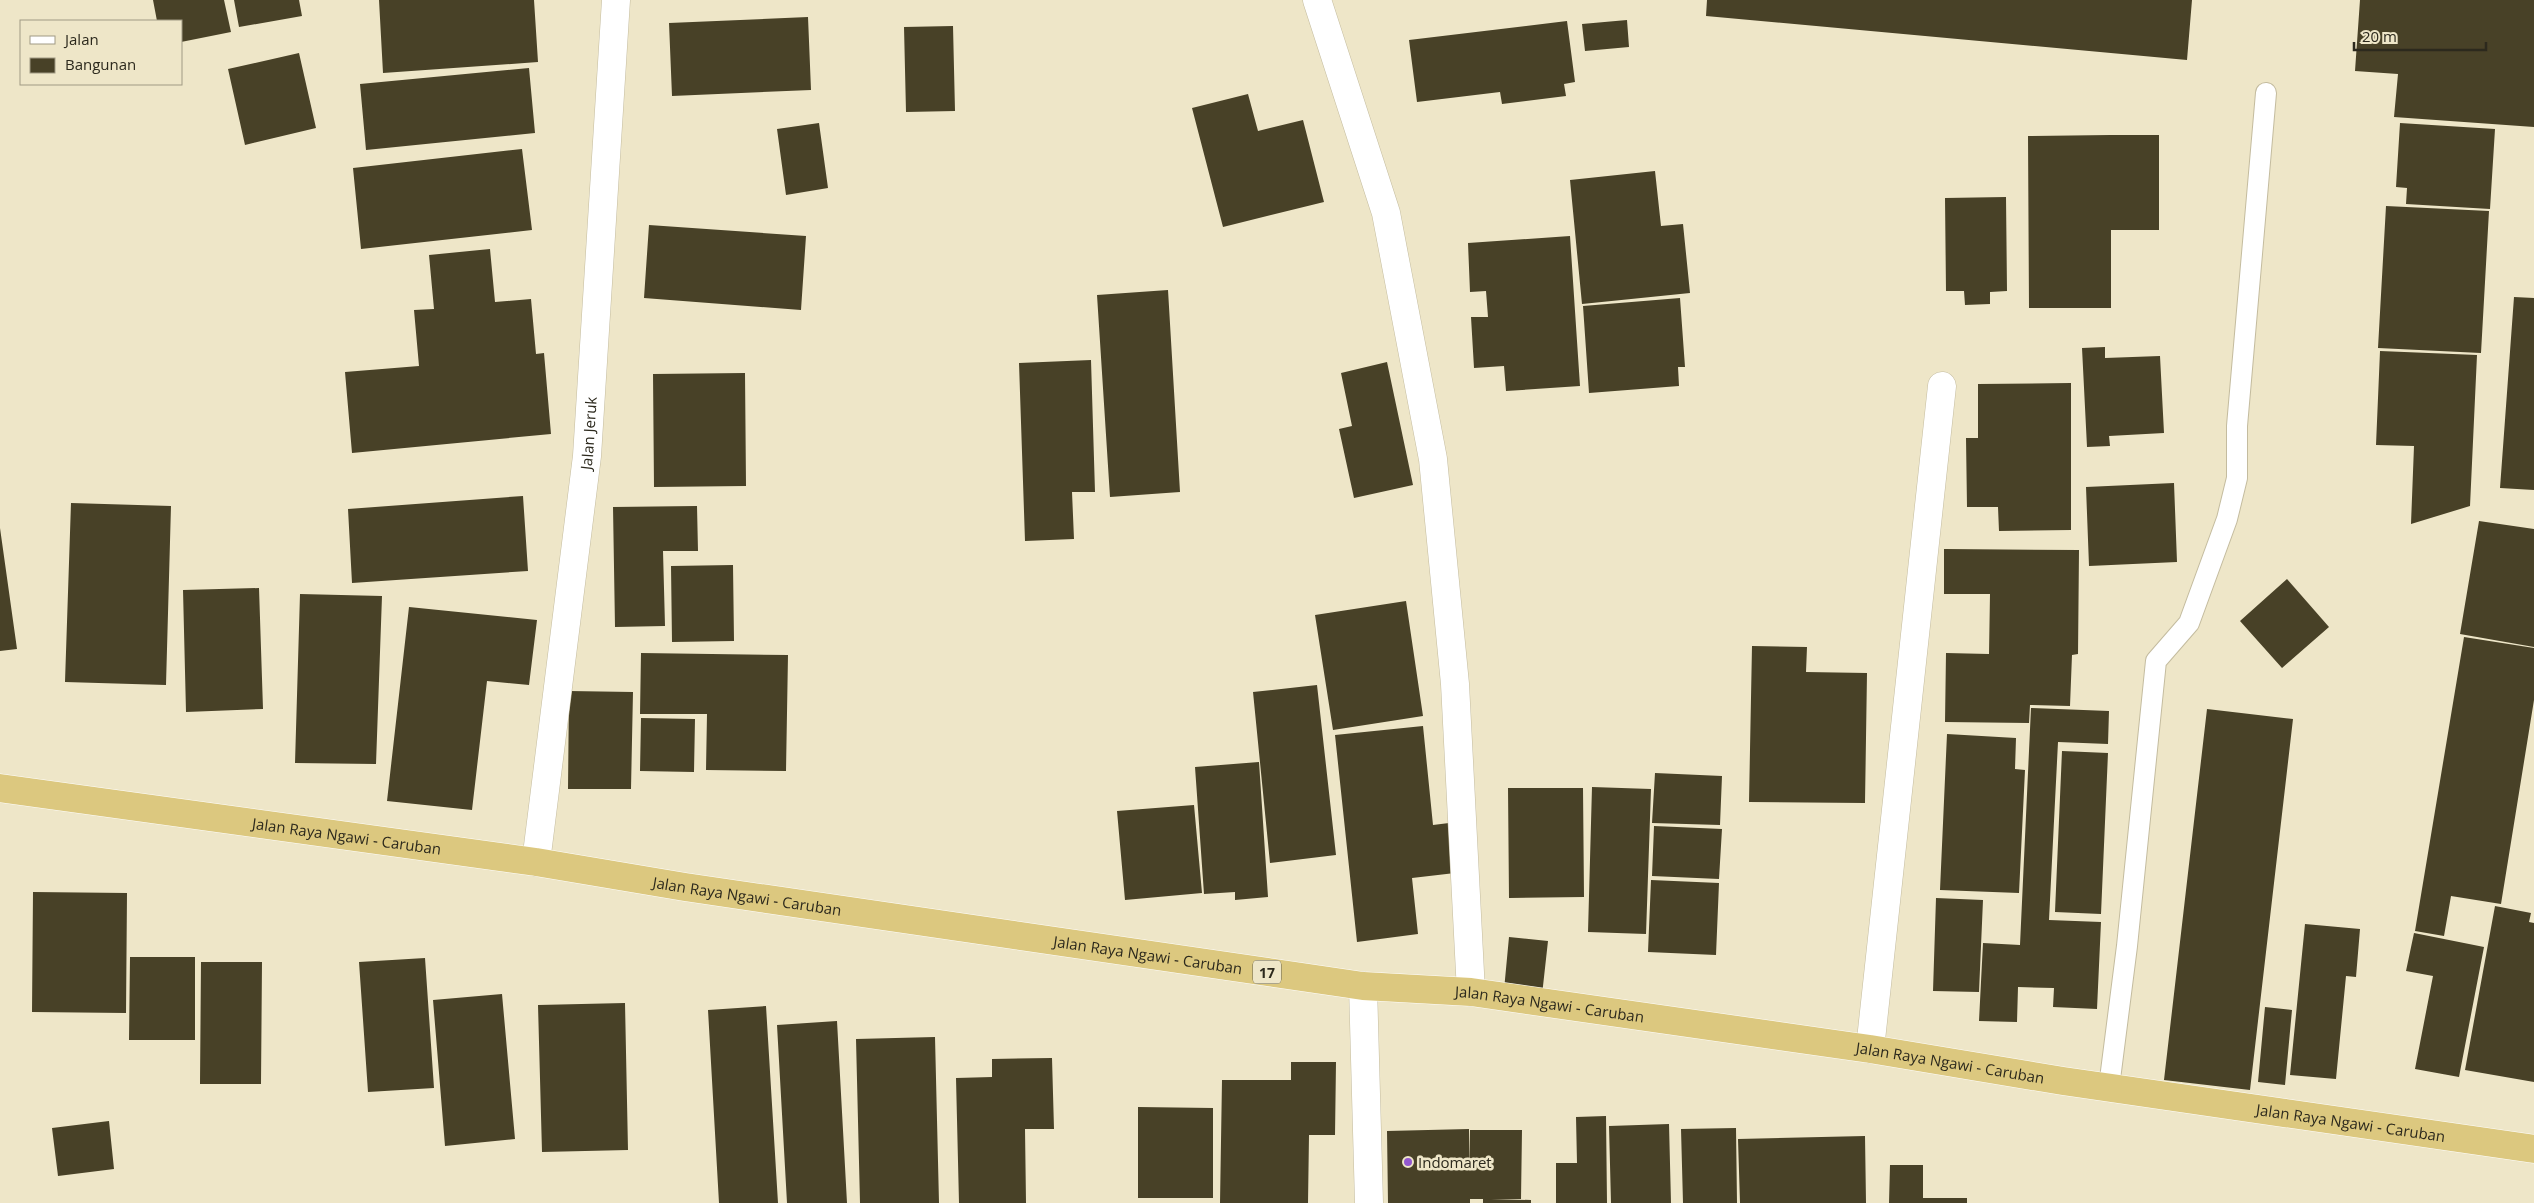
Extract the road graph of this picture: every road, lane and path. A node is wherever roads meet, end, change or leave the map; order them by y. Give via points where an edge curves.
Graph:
1 (616, 0) edge
2 (1317, 0) edge
3 (2266, 93) dead end
4 (1942, 386) dead end
5 (0, 788) edge
6 (536, 862) junction
7 (1364, 986) junction
8 (1471, 992) junction
9 (1870, 1049) junction
10 (2109, 1086) junction
11 (2534, 1149) edge
12 (1369, 1203) edge

1 - 6 street, Jalan Jeruk via 587,456
2 - 8 street via 1386,213 1433,459 1455,684
3 - 10 lane via 2237,426 2237,478 2228,519 2189,623 2156,661 2127,946
4 - 9 street
5 - 6 highway, Jalan Raya Ngawi - Caruban / 17
6 - 7 highway, Jalan Raya Ngawi - Caruban / 17 via 685,887
7 - 8 highway, Jalan Raya Ngawi - Caruban / 17
7 - 12 street
8 - 9 highway, Jalan Raya Ngawi - Caruban / 17
9 - 10 highway, Jalan Raya Ngawi - Caruban / 17
10 - 11 highway, Jalan Raya Ngawi - Caruban / 17

